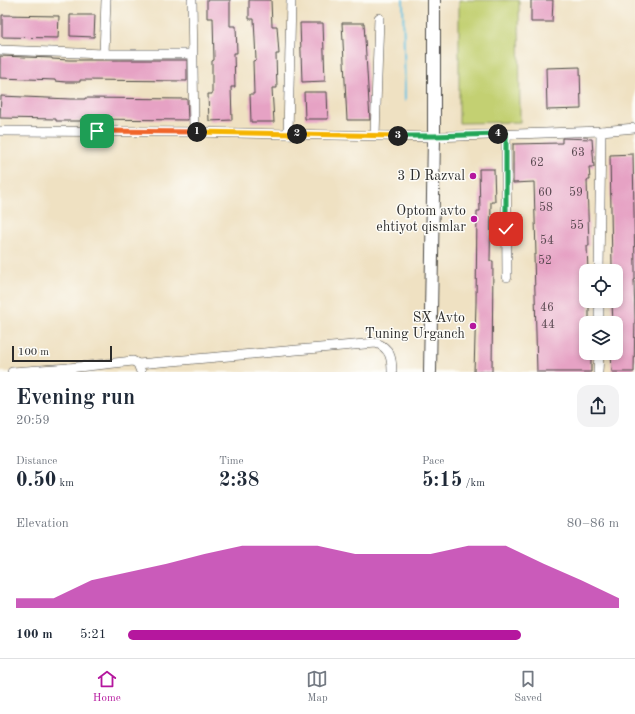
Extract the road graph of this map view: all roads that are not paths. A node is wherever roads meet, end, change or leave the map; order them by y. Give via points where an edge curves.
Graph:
1 (106, 0) edge
2 (192, 0) edge
3 (291, 0) edge
4 (434, 0) edge
5 (379, 18) dead end
6 (0, 50) edge
7 (104, 54) junction
8 (192, 54) junction
9 (635, 128) edge
10 (0, 131) edge
11 (601, 131) junction
12 (194, 132) junction
13 (288, 134) junction
14 (506, 134) junction
15 (375, 135) junction
16 (434, 136) junction
17 (599, 264) edge
18 (507, 276) dead end
19 (599, 360) edge
20 (140, 368) edge
21 (70, 370) edge
22 (12, 372) edge
23 (392, 372) edge
24 (430, 372) edge
25 (598, 372) edge

1 - 7 street
2 - 8 street
3 - 13 street
4 - 16 main road
5 - 15 street
6 - 7 street
7 - 8 street
8 - 12 street
9 - 11 street
10 - 12 street
11 - 14 street
11 - 17 street
12 - 13 street
13 - 15 street
14 - 16 street
14 - 18 street
15 - 16 street
16 - 24 main road
19 - 25 street
20 - 21 street via 133,361
20 - 23 street via 376,343 383,346 392,358
21 - 22 street

